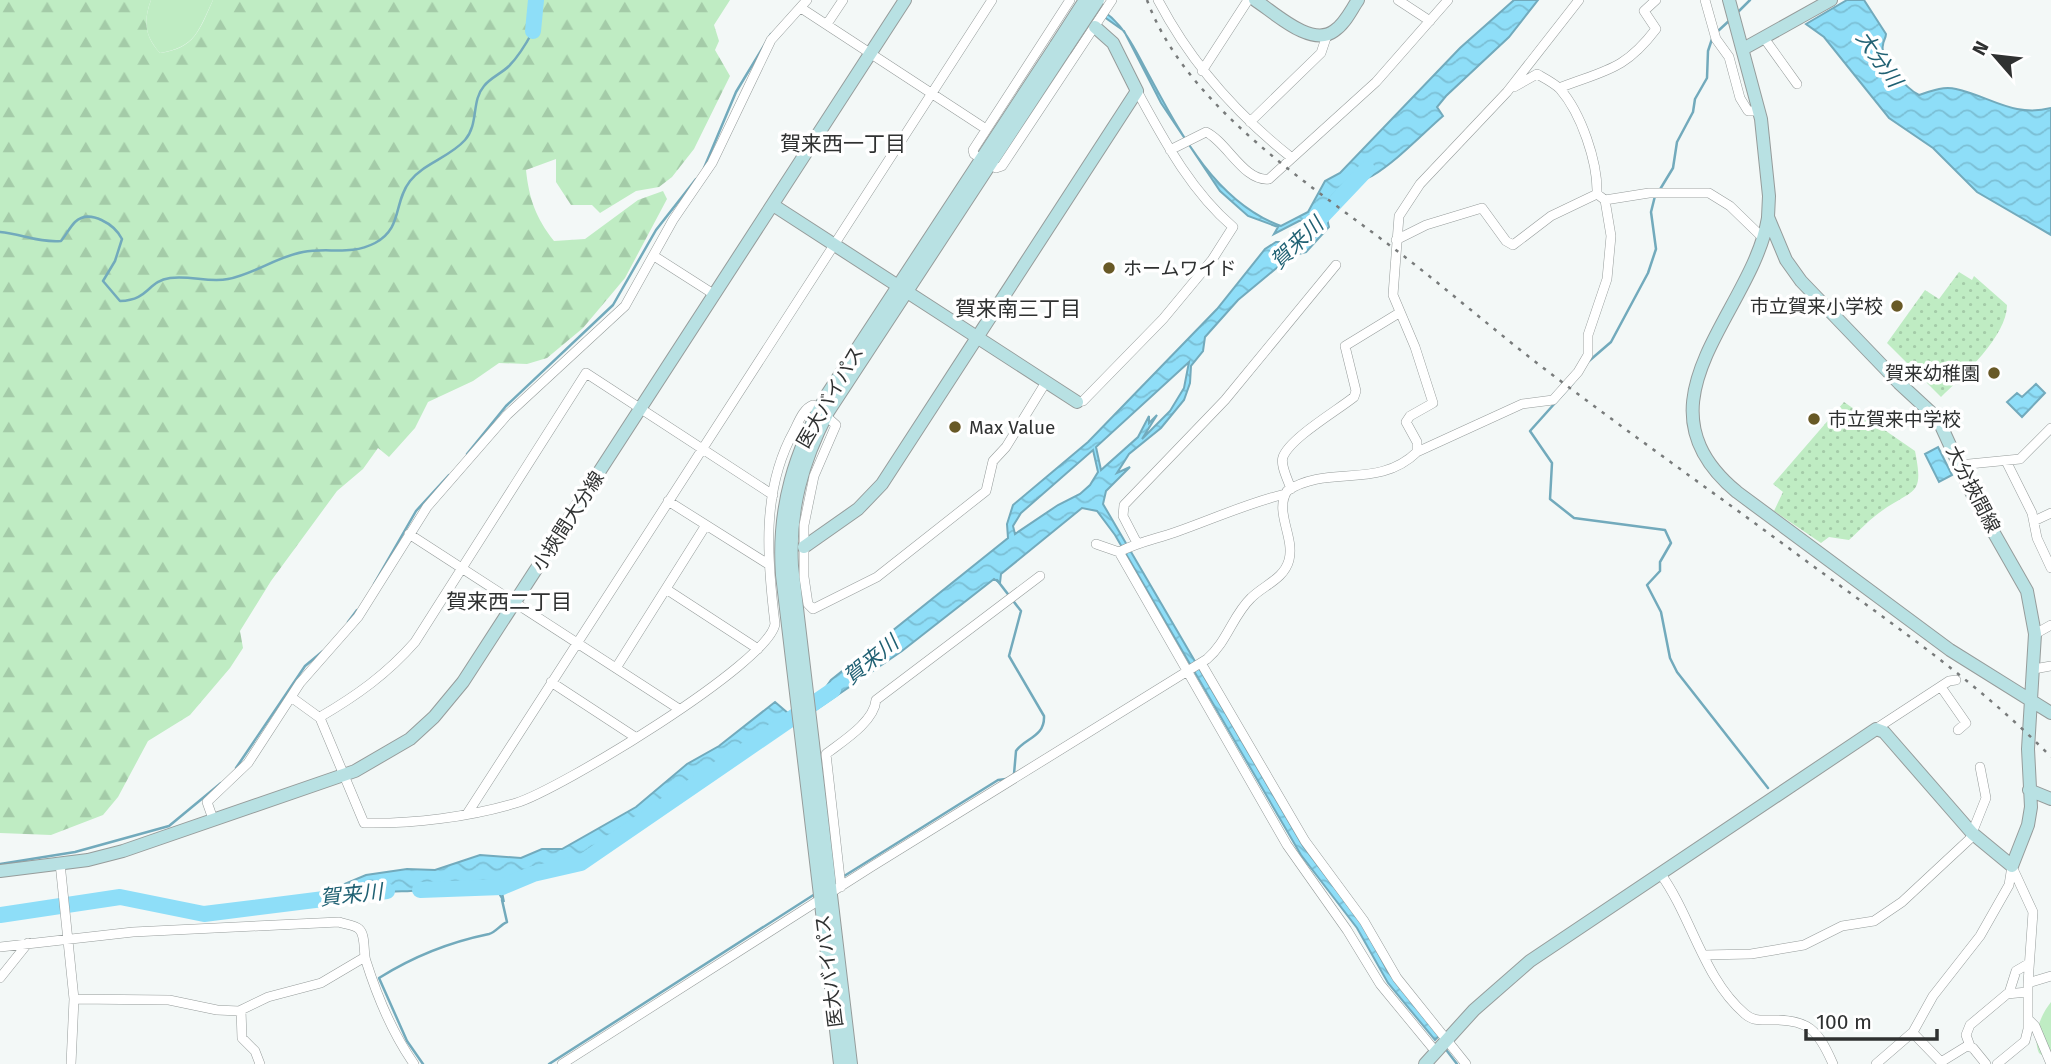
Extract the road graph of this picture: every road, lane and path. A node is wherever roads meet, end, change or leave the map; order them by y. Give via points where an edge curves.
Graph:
1 (843, 0) edge
2 (905, 0) edge
3 (992, 0) edge
4 (1055, 0) edge
5 (1085, 0) edge
6 (1098, 0) edge
7 (1112, 0) edge
8 (1158, 0) edge
9 (1248, 0) edge
10 (1255, 0) edge
11 (1358, 0) edge
12 (1398, 0) edge
13 (1448, 0) edge
14 (1579, 0) edge
15 (1656, 0) edge
16 (1705, 0) edge
17 (1729, 0) edge
18 (1831, 0) edge
19 (804, 4) edge
20 (1068, 4) edge
21 (1430, 21) junction
22 (827, 24) junction
23 (1095, 27) junction
24 (1327, 35) junction
25 (1767, 36) junction
26 (1061, 47) junction
27 (1743, 49) junction
28 (871, 53) junction
29 (1202, 71) junction
30 (1797, 84) dead end
31 (1559, 89) junction
32 (1137, 91) junction
33 (1507, 92) junction
34 (932, 93) junction
35 (1759, 111) junction
36 (1250, 122) junction
37 (986, 129) junction
38 (1170, 150) junction
39 (1292, 158) junction
40 (986, 162) junction
41 (1601, 197) junction
42 (773, 205) junction
43 (1768, 217) junction
44 (1763, 238) junction
45 (1396, 240) junction
46 (833, 244) junction
47 (654, 256) junction
48 (1336, 265) dead end
49 (902, 289) junction
50 (715, 295) junction
51 (1399, 313) junction
52 (976, 337) junction
53 (1046, 382) junction
54 (1077, 402) joint
55 (640, 409) junction
56 (822, 417) junction
57 (2051, 428) edge
58 (701, 449) junction
59 (1417, 452) junction
60 (2007, 463) junction
61 (1959, 465) junction
62 (1288, 491) junction
63 (773, 495) junction
64 (668, 500) junction
65 (2051, 513) edge
66 (2034, 521) junction
67 (706, 525) junction
68 (409, 534) junction
69 (1137, 542) junction
70 (1096, 544) dead end
71 (804, 547) junction
72 (1119, 552) junction
73 (768, 564) junction
74 (2051, 568) edge
75 (462, 569) junction
76 (1040, 576) dead end
77 (666, 589) junction
78 (515, 603) junction
79 (2051, 625) edge
80 (2035, 634) junction
81 (577, 643) junction
82 (758, 649) junction
83 (1201, 663) junction
84 (2051, 666) edge
85 (616, 668) junction
86 (2034, 669) junction
87 (1187, 672) junction
88 (1956, 680) dead end
89 (551, 682) junction
90 (1941, 687) junction
91 (292, 697) junction
92 (2032, 701) junction
93 (679, 709) junction
94 (2051, 713) edge
95 (320, 717) junction
96 (1958, 730) dead end
97 (1873, 731) junction
98 (635, 737) junction
99 (1980, 767) dead end
100 (343, 775) junction
101 (2030, 796) junction
102 (2051, 799) edge
103 (467, 814) junction
104 (213, 819) junction
105 (1973, 834) junction
106 (2012, 866) junction
107 (61, 869) junction
108 (0, 871) edge
109 (1660, 873) junction
110 (826, 889) junction
111 (69, 938) junction
112 (28, 943) junction
113 (0, 947) edge
114 (1705, 955) junction
115 (365, 957) junction
116 (2028, 964) junction
117 (2051, 976) edge
118 (0, 978) edge
119 (2028, 988) junction
120 (2009, 993) junction
121 (74, 999) junction
122 (241, 1010) junction
123 (2029, 1020) junction
124 (1913, 1033) junction
125 (1442, 1045) junction
126 (1969, 1046) junction
127 (2051, 1063) edge
128 (71, 1064) edge
129 (260, 1064) edge
130 (414, 1064) edge
131 (562, 1064) edge
132 (840, 1064) edge
133 (851, 1064) edge
134 (1425, 1064) edge
135 (1466, 1064) edge
136 (1833, 1064) edge
137 (1877, 1064) edge
138 (1986, 1064) edge
139 (1997, 1064) edge

1 - 22 street
2 - 28 main road, 小挾間大分線
3 - 34 street
4 - 20 street
5 - 26 main road, 医大バイパス, bridge
6 - 26 main road, 医大バイパス, bridge
7 - 23 street
8 - 29 street
9 - 29 street
10 - 24 main road via 1306,33
11 - 24 main road via 1342,24
12 - 21 street
13 - 21 street
14 - 33 street
15 - 31 street via 1644,11 1656,29 1633,54 1612,70
16 - 35 street via 1716,39 1730,60 1741,102 1748,111
17 - 27 main road, 大分挾間線
18 - 25 main road
19 - 22 street
19 - 47 street via 771,40 712,163
20 - 23 street
20 - 37 street
21 - 39 street via 1366,92
22 - 28 street
23 - 32 main road via 1113,43
23 - 40 street via 1002,166
24 - 36 street via 1321,53
25 - 27 main road
25 - 30 street
26 - 40 main road, 医大バイパス
27 - 35 main road, 大分挾間線
28 - 34 street
28 - 42 main road, 小挾間大分線
29 - 36 street
31 - 33 street via 1537,74
31 - 41 street via 1580,125
32 - 38 street
32 - 52 main road
33 - 45 street via 1420,184 1399,216
34 - 37 street
34 - 46 street
35 - 43 main road, 大分挾間線
36 - 39 street
37 - 40 street via 973,152
38 - 39 street via 1208,133 1262,180
38 - 54 street via 1200,194 1233,227 1153,331
40 - 49 main road, 医大バイパス
41 - 44 street via 1709,192
41 - 45 street via 1550,216 1513,245 1482,208 1426,225
41 - 59 street via 1611,236 1607,279 1588,335 1588,355 1578,372 1553,400 1522,404
42 - 46 main road
42 - 50 main road, 小挾間大分線
43 - 44 main road
43 - 61 main road, 大分挾間線 via 1796,276 1934,415
44 - 92 main road via 1697,376 1694,421 1709,461 1737,492 1950,650
45 - 51 street via 1392,287
46 - 49 main road
46 - 58 street
47 - 50 street
47 - 68 street via 625,306 507,415
48 - 69 street via 1225,400 1124,505 1123,516
49 - 52 main road
49 - 56 main road, 医大バイパス
50 - 55 main road, 小挾間大分線
51 - 59 street via 1433,398 1430,407 1406,422
51 - 62 street via 1345,346 1354,397 1315,424 1284,455
52 - 53 main road
52 - 71 main road via 882,484 858,509
53 - 54 main road
53 - 71 street via 993,461 986,491 877,577 813,609 807,599
55 - 58 street
55 - 75 street via 586,373
55 - 78 main road, 小挾間大分線
56 - 63 street via 813,405 807,407 791,435
56 - 71 street via 836,425 814,476
56 - 110 main road via 801,475 791,549
56 - 110 main road, 医大バイパス via 803,440 787,491 780,552
57 - 60 street via 2027,455
58 - 63 street
58 - 64 street
59 - 62 street via 1381,474 1347,474
60 - 61 street
60 - 66 street
61 - 80 main road, 大分挾間線 via 2022,579
62 - 69 street
62 - 83 street via 1283,510 1290,550 1287,565 1278,578 1251,598 1218,649
63 - 73 street
64 - 67 street
64 - 81 street
65 - 66 street
66 - 74 street
67 - 73 street
67 - 77 street
68 - 75 street
68 - 91 street via 358,617
69 - 72 street
70 - 72 street
72 - 87 street
73 - 82 street via 775,624
75 - 78 street
75 - 95 street via 398,662
76 - 110 street via 876,700 865,720 826,754
77 - 82 street
77 - 85 street
78 - 81 street
78 - 100 main road, 小挾間大分線 via 434,718 393,751
79 - 80 street
80 - 86 main road, 大分挾間線
81 - 85 street
81 - 89 street
82 - 93 street
83 - 87 street
83 - 125 street via 1305,841 1364,921
84 - 86 street
85 - 93 street
86 - 92 main road, 大分挾間線
87 - 110 street
87 - 125 street via 1287,845 1380,984
88 - 90 street
89 - 98 street
89 - 103 street
90 - 96 street via 1966,723
90 - 97 street
91 - 95 street
91 - 104 street via 248,763 207,802
92 - 94 main road
92 - 101 main road, 大分挾間線
93 - 98 street
95 - 100 street
97 - 105 main road via 1884,732
97 - 109 main road
98 - 103 street via 548,790
99 - 105 street via 1987,792
100 - 103 street via 364,823
100 - 104 main road, 小挾間大分線
101 - 102 main road
101 - 106 main road, 大分挾間線 via 2028,825
104 - 107 main road, 小挾間大分線
105 - 106 main road
105 - 114 street via 1902,902 1874,920 1842,926 1804,945 1751,954
106 - 116 street via 2033,912
106 - 124 street via 2011,881 1994,915 1933,996
107 - 108 main road, 小挾間大分線
107 - 111 street
109 - 114 street
109 - 125 main road via 1517,971
110 - 131 street
110 - 132 main road, 医大バイパス
110 - 133 main road, 医大バイパス
111 - 112 street
111 - 115 street via 334,921 359,929
111 - 121 street
112 - 113 street
112 - 118 street
114 - 136 street via 1719,983 1743,1013 1753,1019 1790,1020 1807,1026 1822,1039
115 - 122 street via 321,983 268,997
115 - 130 street via 376,990
116 - 119 street
116 - 120 street via 2016,971
117 - 119 street
119 - 120 street
119 - 123 street
120 - 126 street via 1970,1025 1966,1035
121 - 122 street via 169,1000
121 - 128 street
122 - 129 street via 242,1038
123 - 127 street
123 - 139 street via 2026,1039
124 - 126 street via 1941,1062
124 - 137 street
125 - 134 main road
125 - 135 street
126 - 138 street

